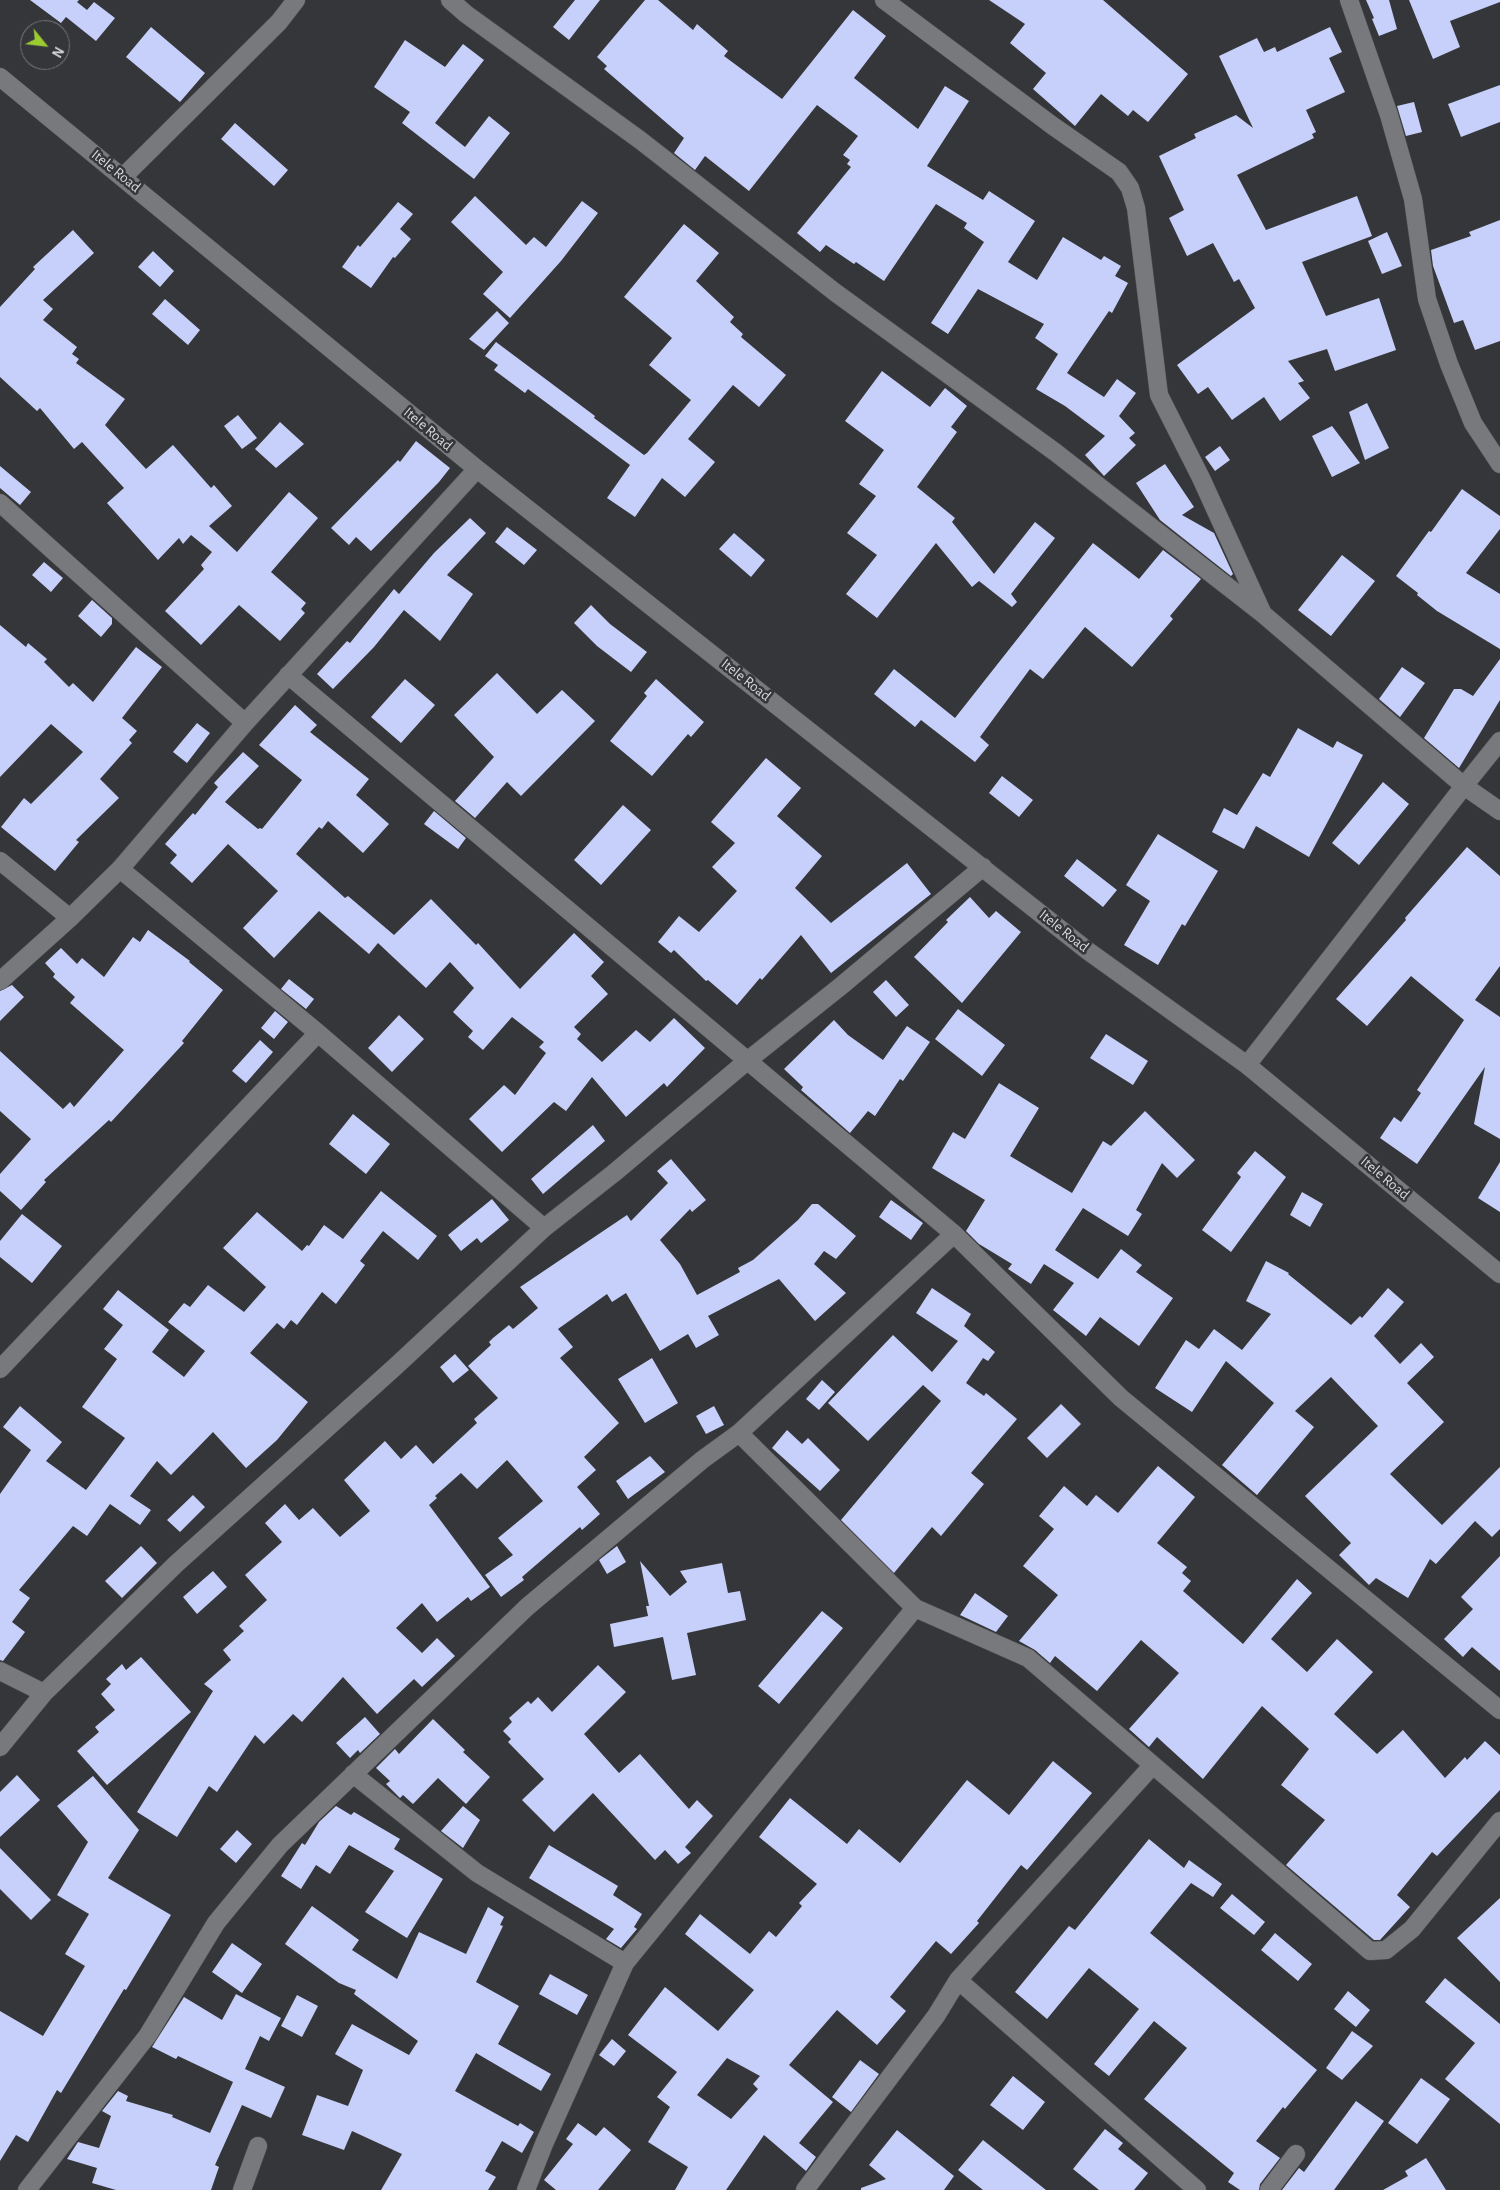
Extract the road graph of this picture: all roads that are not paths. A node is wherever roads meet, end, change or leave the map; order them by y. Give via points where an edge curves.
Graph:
1 (296, 0) edge
2 (450, 0) edge
3 (884, 0) edge
4 (1349, 0) edge
5 (0, 77) edge
6 (123, 177) junction
7 (1500, 464) edge
8 (477, 470) junction
9 (0, 503) edge
10 (1263, 614) junction
11 (288, 675) junction
12 (244, 723) junction
13 (1500, 740) edge
14 (1464, 786) junction
15 (1500, 811) edge
16 (0, 861) edge
17 (983, 867) junction
18 (120, 870) junction
19 (70, 918) junction
20 (0, 981) edge
21 (318, 1033) junction
22 (747, 1061) junction
23 (1247, 1065) junction
24 (544, 1228) junction
25 (954, 1234) junction
26 (1500, 1274) edge
27 (0, 1369) edge
28 (739, 1433) junction
29 (915, 1608) junction
30 (0, 1671) edge
31 (44, 1693) junction
32 (1500, 1710) edge
33 (0, 1746) edge
34 (1152, 1766) junction
35 (353, 1774) junction
36 (1500, 1821) edge
37 (625, 1963) junction
38 (958, 1980) junction
39 (258, 2146) dead end
40 (1296, 2154) dead end
41 (28, 2190) edge
42 (242, 2190) edge
43 (526, 2190) edge
44 (805, 2190) edge
45 (1197, 2190) edge
46 (1269, 2190) edge

1 - 6 street via 279,22
2 - 10 street via 640,140 836,293 1055,452
3 - 10 street via 1119,172 1130,188 1136,208 1159,395
4 - 7 street via 1389,115 1413,199 1427,299 1473,422
5 - 6 street, Itele Road
6 - 8 street, Itele Road
8 - 11 street
8 - 17 street, Itele Road
9 - 12 street
10 - 14 street
11 - 12 street
11 - 22 street
12 - 18 street
13 - 14 street
14 - 15 street
14 - 23 street
16 - 19 street
17 - 22 street
17 - 23 street, Itele Road via 1088,951
18 - 19 street
18 - 21 street
19 - 20 street
21 - 24 street
21 - 27 street
22 - 24 street
22 - 25 street
23 - 26 street, Itele Road
24 - 31 street via 176,1564
25 - 28 street
25 - 32 street via 1121,1398
28 - 29 street
28 - 35 street via 702,1460 527,1607
29 - 34 street via 1028,1658
29 - 37 street
30 - 31 street
31 - 33 street
34 - 36 street via 1370,1951 1386,1950 1412,1929
34 - 38 street
35 - 37 street via 477,1873
35 - 41 street via 280,1845 216,1923 148,2035
37 - 43 street
38 - 44 street via 936,2016
38 - 45 street
39 - 42 street
40 - 46 street

